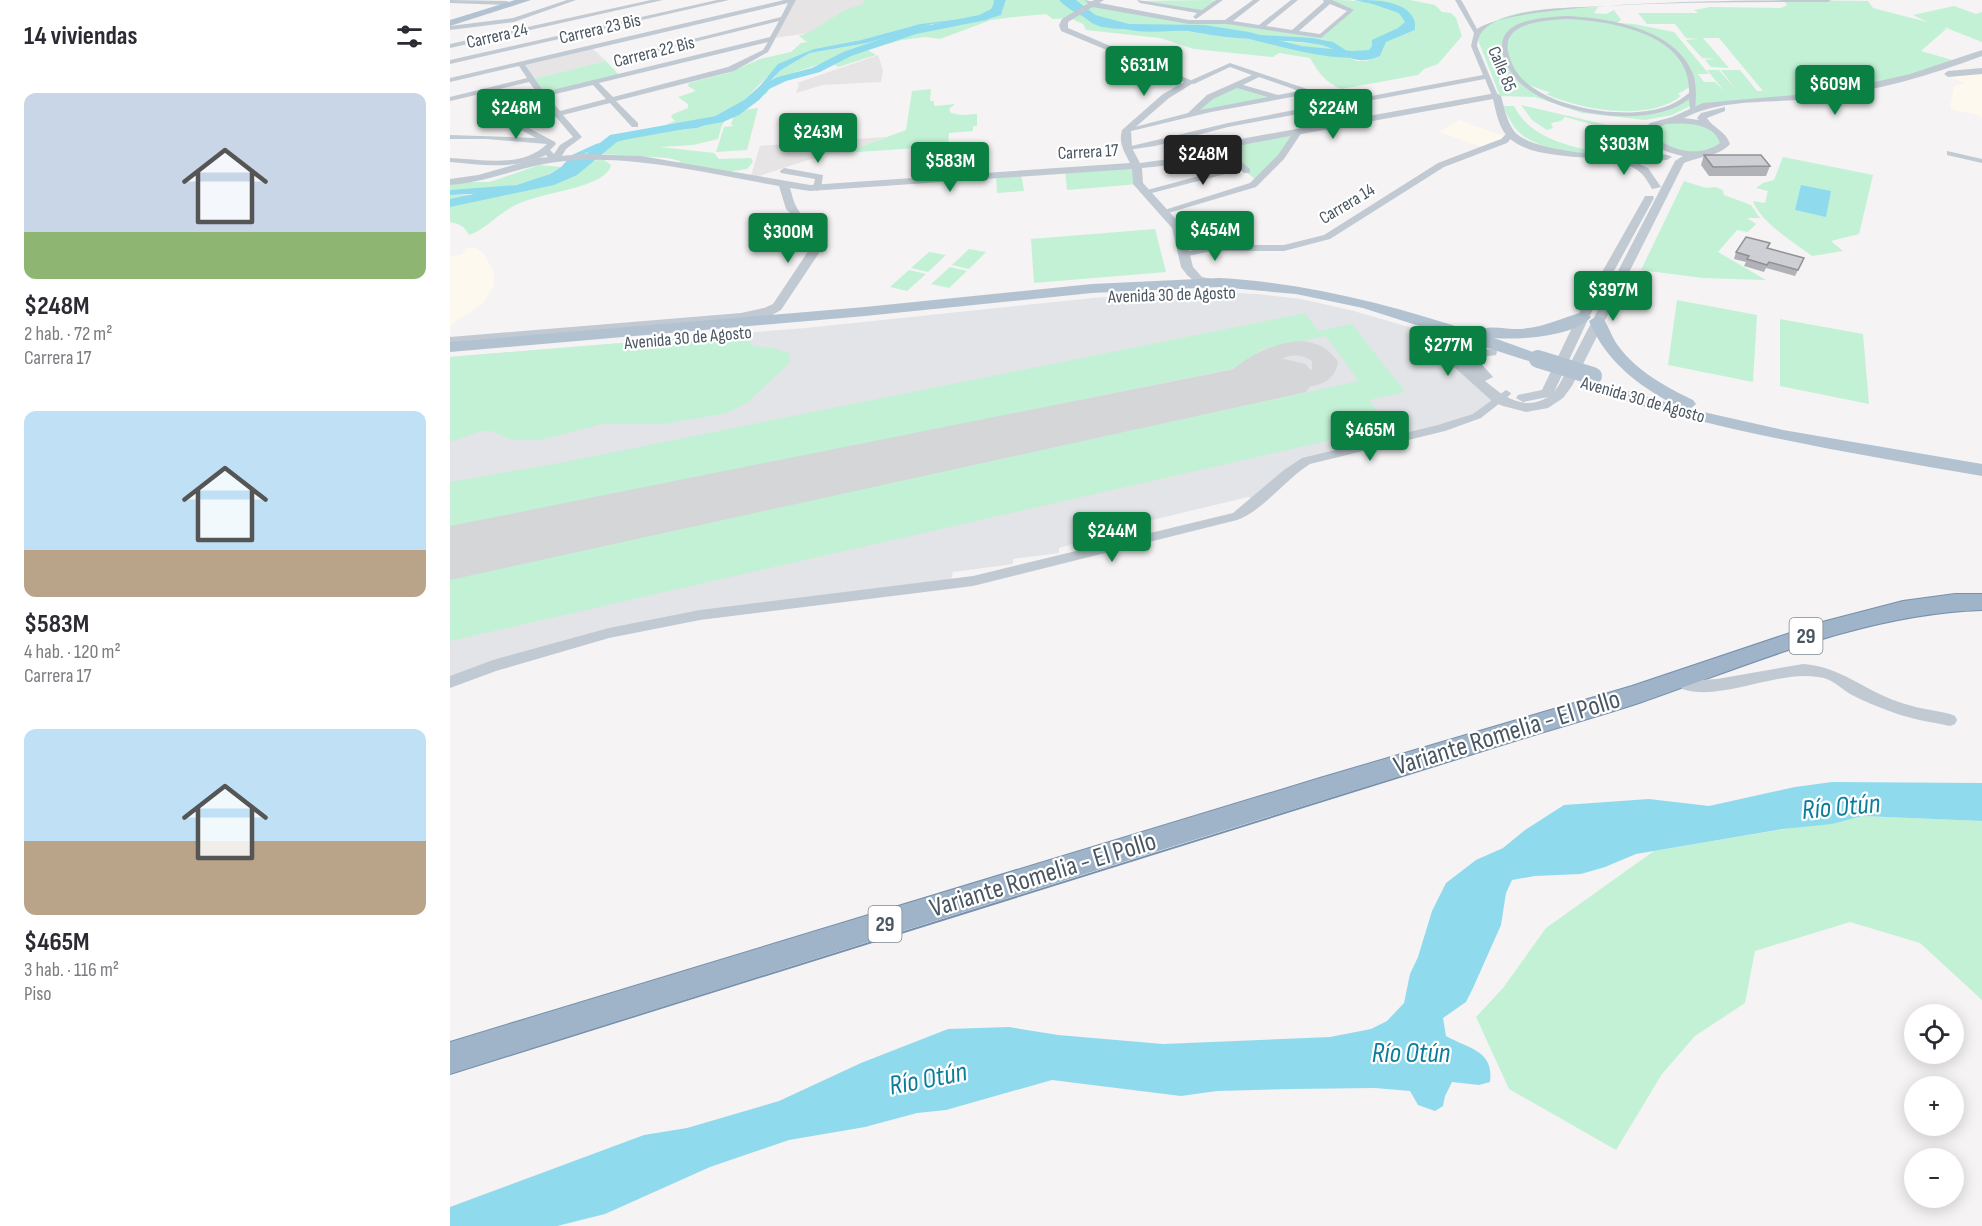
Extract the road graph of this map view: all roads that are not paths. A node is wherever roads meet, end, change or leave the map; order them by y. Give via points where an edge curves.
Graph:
1 (526, 0) edge
2 (573, 0) edge
3 (660, 0) edge
4 (726, 0) edge
5 (793, 0) edge
6 (1100, 0) edge
7 (1140, 0) edge
8 (1210, 0) edge
9 (1257, 0) edge
10 (1278, 0) edge
11 (1458, 0) edge
12 (1828, 0) edge
13 (450, 1) edge
14 (1219, 1) edge
15 (1294, 1) edge
16 (1328, 1) edge
17 (512, 2) edge
18 (470, 3) junction
19 (1089, 4) edge
20 (450, 10) edge
21 (1124, 11) junction
22 (1203, 12) junction
23 (585, 16) junction
24 (783, 18) junction
25 (450, 21) edge
26 (1190, 22) junction
27 (1227, 22) junction
28 (1260, 27) junction
29 (450, 28) edge
30 (599, 28) junction
31 (1293, 32) junction
32 (1477, 33) junction
33 (774, 38) junction
34 (615, 41) junction
35 (466, 42) junction
36 (450, 46) edge
37 (1982, 53) edge
38 (476, 56) junction
39 (629, 56) junction
40 (1967, 58) junction
41 (450, 62) edge
42 (520, 63) junction
43 (1980, 67) edge
44 (489, 70) junction
45 (644, 70) junction
46 (1945, 71) junction
47 (1258, 75) junction
48 (1487, 76) junction
49 (533, 79) junction
50 (450, 80) edge
51 (1191, 81) junction
52 (594, 82) junction
53 (1236, 85) junction
54 (502, 86) junction
55 (482, 91) junction
56 (1308, 92) junction
57 (542, 94) junction
58 (1496, 96) junction
59 (1278, 98) junction
60 (450, 99) edge
61 (611, 100) junction
62 (1350, 102) junction
63 (1692, 102) junction
64 (557, 114) junction
65 (499, 115) junction
66 (1190, 115) junction
67 (1670, 121) junction
68 (635, 125) dead end
69 (1707, 126) junction
70 (1127, 130) junction
71 (1298, 132) junction
72 (1511, 134) junction
73 (450, 137) edge
74 (547, 146) junction
75 (1127, 148) junction
76 (1220, 149) junction
77 (1667, 153) junction
78 (1950, 153) dead end
79 (1696, 154) junction
80 (1599, 157) junction
81 (450, 160) edge
82 (560, 160) junction
83 (1982, 161) edge
84 (810, 163) dead end
85 (521, 164) junction
86 (1137, 166) junction
87 (1242, 167) junction
88 (784, 171) dead end
89 (805, 175) junction
90 (1257, 181) junction
91 (455, 182) edge
92 (784, 185) junction
93 (1656, 187) junction
94 (817, 188) junction
95 (1147, 195) junction
96 (1162, 212) junction
97 (1184, 254) junction
98 (1187, 267) junction
99 (1213, 283) junction
100 (1162, 284) junction
101 (777, 307) junction
102 (807, 317) junction
103 (1590, 319) junction
104 (744, 322) junction
105 (1422, 326) junction
106 (450, 340) edge
107 (450, 347) edge
108 (1491, 352) junction
109 (450, 357) edge
110 (1536, 362) junction
111 (1591, 380) junction
112 (1502, 396) junction
113 (1687, 404) junction
114 (1982, 460) edge
115 (1982, 470) edge
116 (1982, 602) edge
117 (1982, 613) edge
118 (450, 682) edge
119 (1687, 686) junction
120 (1636, 694) junction
121 (1950, 720) dead end
122 (450, 1058) edge

1 - 25 main road
2 - 23 street
2 - 29 street via 514,20
3 - 23 street
4 - 30 street, Carrera 24
5 - 24 street
5 - 34 street, Carrera 23 Bis
6 - 19 street
7 - 21 street
7 - 22 street
8 - 14 street
9 - 27 street
10 - 15 street
11 - 32 street, Calle 85
12 - 32 street via 1548,7 1501,17
13 - 18 street
14 - 22 street
15 - 28 street
16 - 31 street
16 - 31 street via 1351,10 1321,36
17 - 18 street
17 - 25 main road
18 - 20 street
19 - 21 street
19 - 51 street via 1063,24 1066,31
21 - 26 street
22 - 26 street
23 - 30 street
23 - 35 street
24 - 33 street
24 - 39 street
26 - 27 street
27 - 28 street
28 - 31 street
30 - 34 street
30 - 38 street, Carrera 24
32 - 48 street, Calle 85 via 1474,46
33 - 45 street, Carrera 22 Bis
33 - 61 street via 766,51 731,69
34 - 39 street
34 - 42 street, Carrera 23 Bis
35 - 36 street
35 - 38 street
37 - 40 street
38 - 41 street, Carrera 24
38 - 44 street
39 - 45 street
40 - 43 street
40 - 46 street
42 - 44 street, Carrera 23 Bis
42 - 49 street
43 - 46 street
44 - 50 street, Carrera 23 Bis
44 - 54 street
45 - 52 street, Carrera 22 Bis
46 - 63 street via 1824,95 1706,105
46 - 69 street via 1834,102 1722,109 1704,115
47 - 51 street via 1230,65
47 - 53 street
47 - 56 street
48 - 58 street, Calle 85
48 - 62 street
49 - 54 street
49 - 57 street
51 - 70 street via 1166,96
52 - 57 street, Carrera 22 Bis
52 - 61 street
53 - 59 street
53 - 66 street via 1210,97
54 - 55 street
55 - 60 street
55 - 65 street
56 - 59 street
56 - 62 street
57 - 64 street
58 - 71 street, Carrera 17
58 - 72 street, Calle 85
59 - 66 street
61 - 64 street
61 - 68 street
62 - 75 street
63 - 63 street via 1691,74 1675,53 1654,38 1616,23 1574,18 1542,20 1508,34 1507,58 1523,81 1540,95 1566,105 1598,112 1639,113
63 - 67 street via 1686,115
64 - 65 street via 530,119
64 - 82 street via 578,137 562,147
65 - 74 street
66 - 70 street
67 - 69 street
67 - 77 street via 1653,125 1647,131 1651,140
69 - 79 street via 1721,134 1725,144 1715,151
70 - 75 street
71 - 76 street, Carrera 17
71 - 90 street via 1281,157
72 - 80 street via 1544,149
72 - 97 street, Carrera 14 via 1504,141 1442,165 1327,237 1284,248 1211,248
73 - 74 street via 487,137
74 - 82 street
74 - 85 street
75 - 86 street
76 - 86 street, Carrera 17 via 1162,164
76 - 87 street
77 - 79 street
77 - 80 street via 1647,160
77 - 93 street
78 - 83 street
79 - 103 street via 1680,161
80 - 93 street via 1636,165
81 - 85 street
82 - 85 street, Carrera 17
82 - 92 street, Carrera 17 via 641,159
84 - 89 street
85 - 91 street, Carrera 17 via 485,178
86 - 94 street, Carrera 17
86 - 95 street via 1138,184
87 - 90 street
87 - 95 street
88 - 89 street
89 - 94 street via 820,177
90 - 96 street
92 - 94 street, Carrera 17
92 - 101 street via 791,209 814,232 817,243
93 - 103 street
95 - 96 street
96 - 97 street via 1176,227
97 - 98 street
98 - 99 street via 1194,276
98 - 100 street via 1180,279
99 - 100 main road, Avenida 30 de Agosto
99 - 105 main road, Avenida 30 de Agosto via 1304,290 1361,303
100 - 102 main road, Avenida 30 de Agosto
101 - 102 street
101 - 104 street
101 - 106 street via 741,316
102 - 104 main road, Avenida 30 de Agosto
103 - 105 main road via 1547,332 1510,335
103 - 112 street via 1547,392 1525,399
103 - 113 main road via 1629,368
104 - 107 main road, Avenida 30 de Agosto
105 - 108 main road, Avenida 30 de Agosto
105 - 109 main road, Avenida 30 de Agosto via 1301,300 1190,291
105 - 110 main road, Avenida 30 de Agosto
105 - 112 street
108 - 110 main road, Avenida 30 de Agosto
108 - 112 street via 1478,353 1472,363
110 - 111 main road, Avenida 30 de Agosto
111 - 113 main road, Avenida 30 de Agosto
111 - 115 main road, Avenida 30 de Agosto via 1655,406 1725,423
112 - 118 street via 1477,416 1407,438 1306,461 1237,516 973,581 700,615 609,633
113 - 114 main road, Avenida 30 de Agosto
116 - 120 highway, Variante Romelia - El Pollo / 29 via 1924,606 1873,616
117 - 119 highway, Variante Romelia - El Pollo / 29 via 1937,616 1873,628
119 - 120 highway, Variante Romelia - El Pollo / 29
119 - 121 street via 1819,671 1897,708
120 - 122 highway, Variante Romelia - El Pollo / 29

